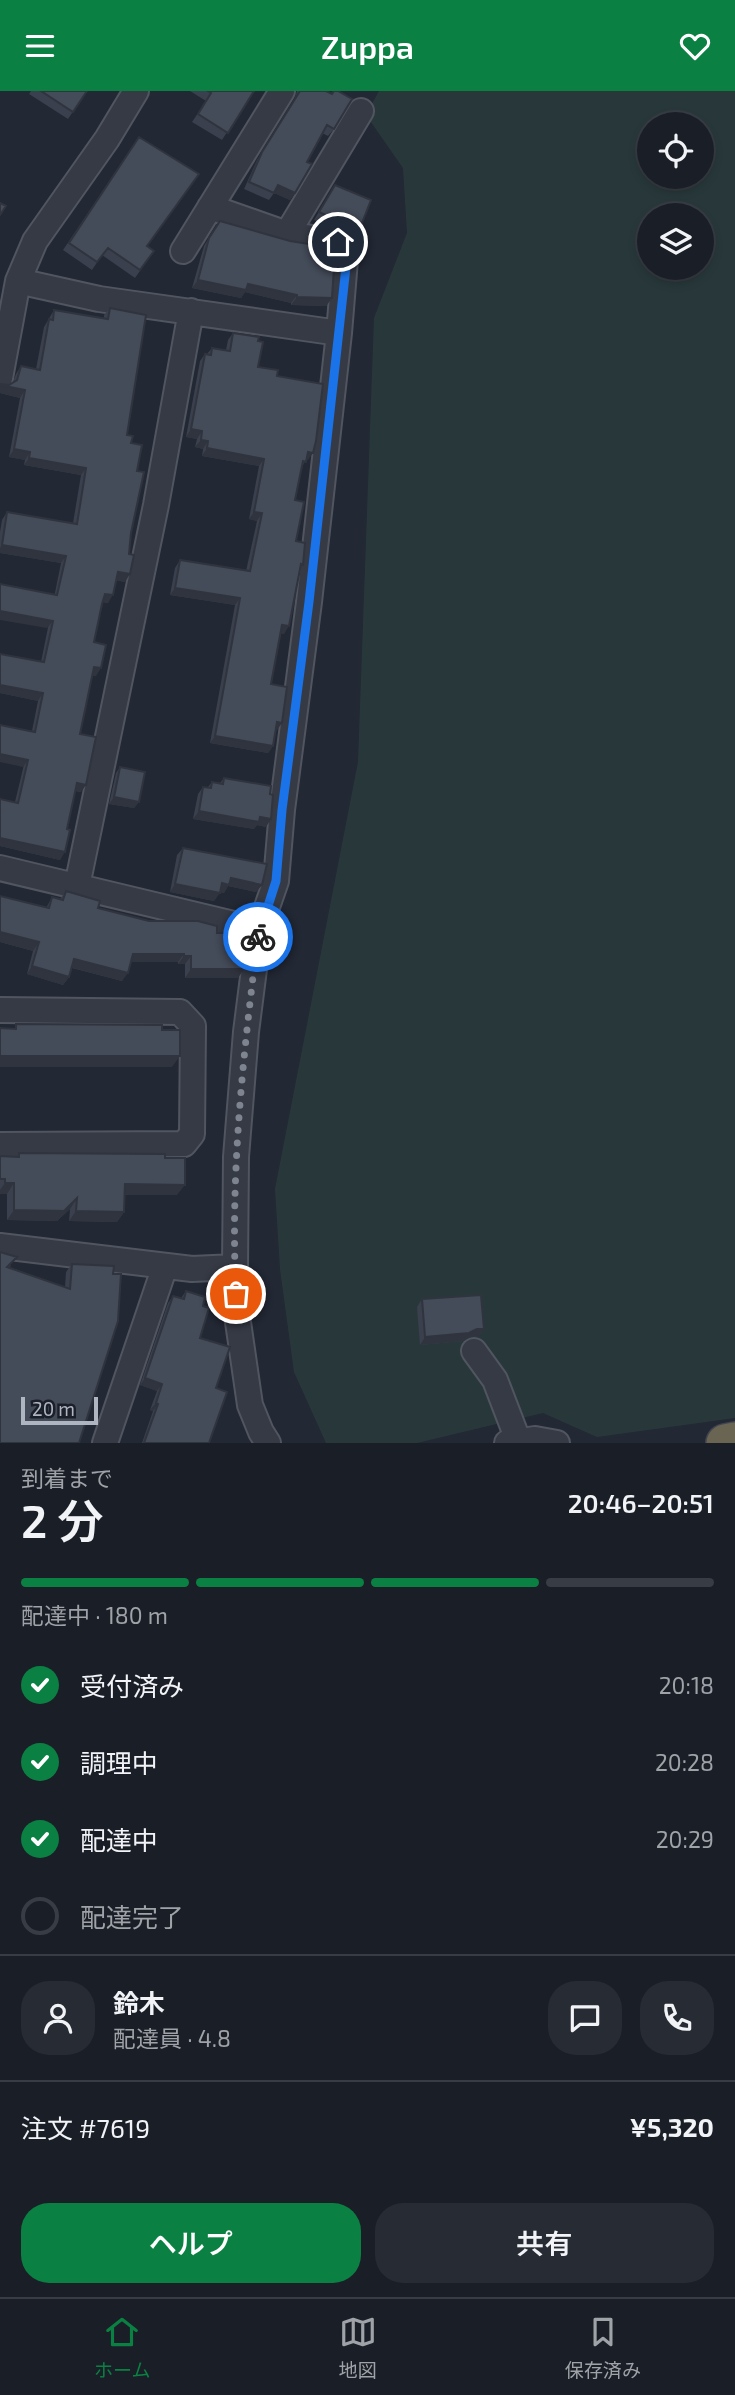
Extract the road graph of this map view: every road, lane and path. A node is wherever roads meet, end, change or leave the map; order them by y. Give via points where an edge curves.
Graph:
1 (136, 91) edge
2 (282, 91) edge
3 (360, 111) dead end
4 (210, 207) junction
5 (287, 234) junction
6 (183, 251) dead end
7 (18, 281) junction
8 (191, 311) junction
9 (339, 333) junction
10 (0, 378) edge
11 (0, 868) edge
12 (77, 886) junction
13 (259, 930) junction
14 (0, 1010) edge
15 (0, 1145) edge
16 (0, 1246) edge
17 (165, 1266) junction
18 (235, 1267) junction
19 (474, 1351) dead end
20 (735, 1441) edge
21 (512, 1442) edge
22 (105, 1443) edge
23 (268, 1443) edge
24 (557, 1443) edge
25 (725, 1443) edge

1 - 7 street via 35,241
2 - 4 street
3 - 5 street
4 - 5 street
4 - 6 street
5 - 9 street via 338,242 346,248
7 - 8 street via 99,299
7 - 10 street
8 - 9 street
8 - 12 street
9 - 13 street via 276,881
11 - 12 street
12 - 13 street
13 - 18 street via 236,1157
14 - 15 street via 180,1012 193,1026 193,1039 192,1134 184,1145
16 - 17 street
17 - 18 street
17 - 22 street
18 - 23 street via 250,1405
19 - 21 street via 495,1380
20 - 25 highway
21 - 24 street via 535,1439

